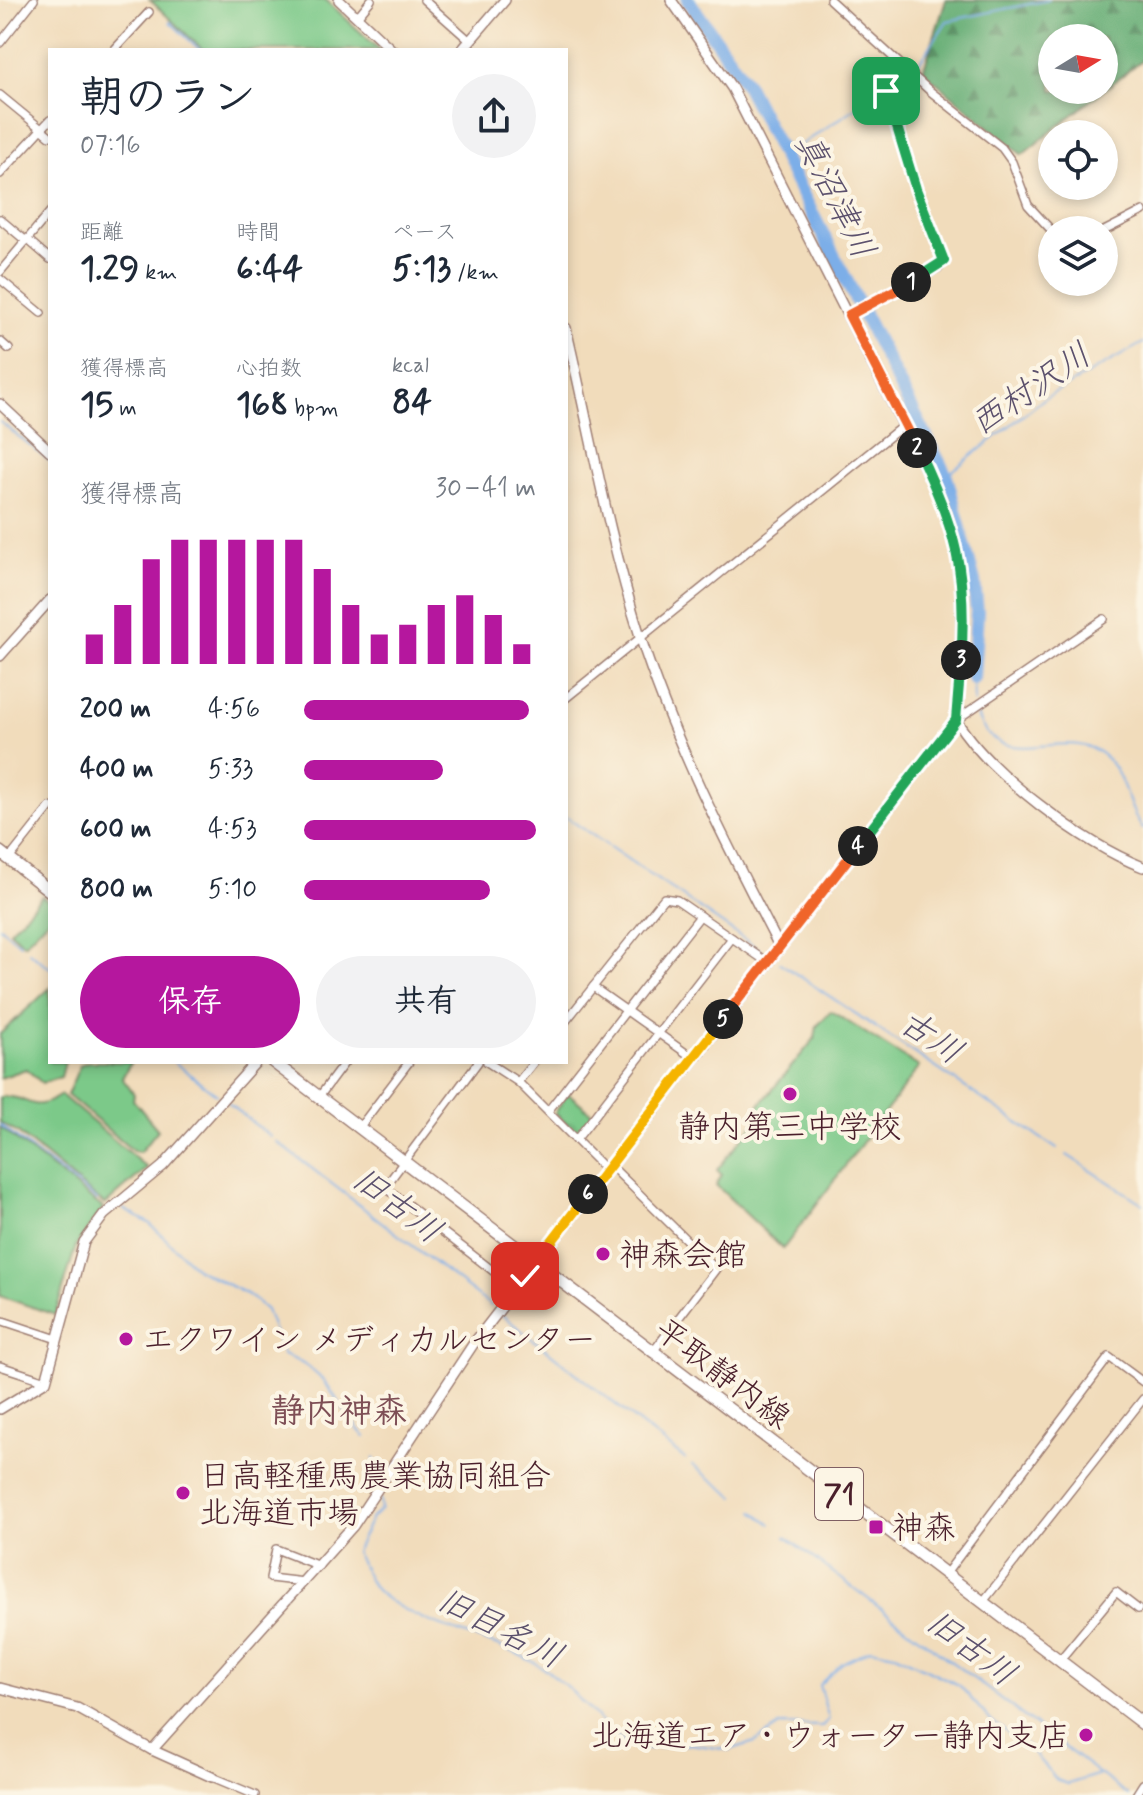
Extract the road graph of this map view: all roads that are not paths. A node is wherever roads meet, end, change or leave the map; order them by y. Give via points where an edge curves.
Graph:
1 (34, 0) edge
2 (339, 0) edge
3 (371, 0) edge
4 (424, 0) edge
5 (505, 0) edge
6 (671, 0) edge
7 (830, 0) edge
8 (149, 12) dead end
9 (357, 17) junction
10 (470, 41) junction
11 (0, 43) edge
12 (116, 48) edge
13 (390, 48) edge
14 (464, 48) edge
15 (896, 62) junction
16 (0, 95) edge
17 (48, 122) edge
18 (41, 129) junction
19 (48, 134) edge
20 (0, 174) edge
21 (1143, 211) edge
22 (48, 214) edge
23 (0, 219) edge
24 (1038, 219) edge
25 (1118, 224) edge
26 (26, 240) junction
27 (48, 257) edge
28 (0, 272) edge
29 (0, 279) edge
30 (41, 313) dead end
31 (852, 313) junction
32 (568, 337) edge
33 (0, 341) edge
34 (9, 349) dead end
35 (0, 404) edge
36 (905, 424) junction
37 (48, 449) edge
38 (48, 602) edge
39 (1104, 619) dead end
40 (641, 639) junction
41 (0, 656) edge
42 (568, 696) edge
43 (956, 720) junction
44 (48, 809) edge
45 (4, 855) edge
46 (1143, 867) edge
47 (48, 889) edge
48 (700, 916) junction
49 (732, 938) junction
50 (779, 946) junction
51 (767, 962) junction
52 (593, 987) junction
53 (625, 1011) junction
54 (568, 1018) edge
55 (658, 1034) junction
56 (693, 1058) junction
57 (254, 1064) edge
58 (281, 1064) edge
59 (344, 1064) edge
60 (407, 1064) edge
61 (476, 1064) edge
62 (490, 1064) edge
63 (532, 1064) edge
64 (518, 1082) junction
65 (319, 1097) junction
66 (548, 1111) junction
67 (359, 1128) junction
68 (576, 1140) junction
69 (403, 1162) junction
70 (608, 1168) junction
71 (535, 1263) junction
72 (515, 1288) junction
73 (0, 1320) edge
74 (57, 1339) junction
75 (652, 1353) junction
76 (0, 1366) edge
77 (46, 1381) junction
78 (1143, 1382) edge
79 (1143, 1399) edge
80 (0, 1409) edge
81 (319, 1566) junction
82 (945, 1575) junction
83 (304, 1582) junction
84 (982, 1603) junction
85 (1138, 1609) dead end
86 (1059, 1661) junction
87 (0, 1688) edge
88 (1143, 1724) edge
89 (152, 1750) junction
90 (212, 1777) joint
91 (1143, 1784) edge
92 (255, 1795) edge
93 (1136, 1795) edge

1 - 11 street
2 - 9 street
3 - 9 street
4 - 10 street
5 - 10 street
6 - 31 street via 732,88
7 - 15 street
8 - 12 street
9 - 13 street
10 - 14 street
15 - 24 street via 1002,148
15 - 31 street via 888,70 886,91 944,261
16 - 18 street
17 - 18 street
18 - 19 street
18 - 20 street
21 - 25 street
22 - 26 street
23 - 26 street
26 - 27 street
26 - 28 street
29 - 30 street
31 - 36 street
32 - 40 street
33 - 34 street
35 - 37 street
36 - 40 street
36 - 43 street via 943,503 958,550 964,621
38 - 41 street
39 - 43 street
40 - 42 street
40 - 50 street via 699,788
43 - 46 street via 971,744 1005,777 1117,855
43 - 50 street
44 - 45 street
45 - 47 main road
48 - 49 street
48 - 52 street via 670,897 658,902
48 - 53 street
49 - 51 street
49 - 55 street
50 - 51 street
51 - 56 street
52 - 53 street
52 - 54 street
53 - 55 street
53 - 66 street
55 - 56 street
55 - 68 street
56 - 70 street
57 - 74 street via 163,1166 94,1227 77,1260
58 - 65 main road, 平取静内線 / 71
59 - 65 street
60 - 67 street
61 - 69 street
62 - 64 street
63 - 64 street
64 - 66 street
65 - 67 main road, 平取静内線 / 71
66 - 68 street
67 - 69 main road, 平取静内線 / 71
68 - 70 street
69 - 71 main road, 平取静内線 / 71
69 - 72 street via 385,1187
70 - 71 street
70 - 75 street via 716,1269
71 - 72 street
71 - 75 main road, 平取静内線 / 71
72 - 81 street via 444,1385 353,1526
73 - 74 street
74 - 77 street
75 - 82 main road, 平取静内線 / 71
76 - 77 street
77 - 80 street
78 - 82 street via 1109,1357
79 - 84 street
81 - 83 street
81 - 83 street via 276,1549 270,1578
82 - 84 main road, 平取静内線 / 71
83 - 89 street
84 - 86 main road, 平取静内線 / 71
85 - 86 street via 1116,1592
86 - 88 main road, 平取静内線 / 71
87 - 89 street via 77,1708
89 - 90 street
90 - 92 street
91 - 93 street

